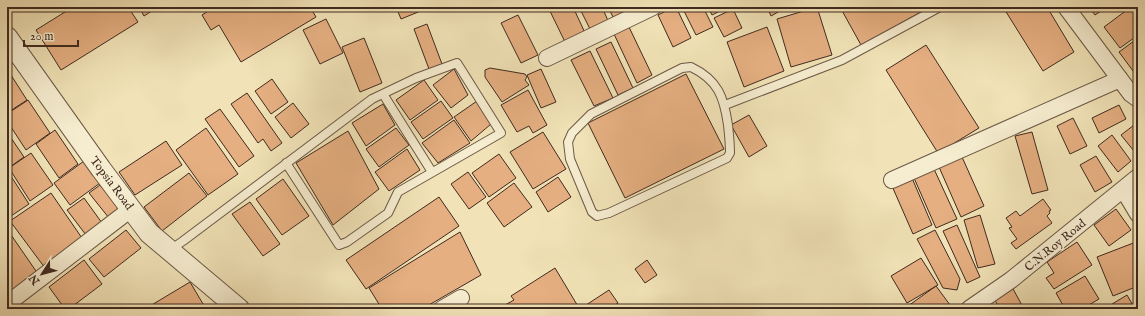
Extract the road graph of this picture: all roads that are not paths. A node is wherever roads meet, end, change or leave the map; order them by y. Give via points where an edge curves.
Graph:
1 (653, 7) edge
2 (940, 7) edge
3 (1066, 7) edge
4 (7, 37) edge
5 (547, 58) dead end
6 (1120, 80) junction
7 (383, 94) junction
8 (1136, 94) edge
9 (725, 105) junction
10 (286, 164) junction
11 (432, 172) junction
12 (1138, 177) edge
13 (892, 180) dead end
14 (1123, 188) junction
15 (131, 209) junction
16 (1138, 214) edge
17 (170, 250) junction
18 (461, 298) dead end
19 (7, 304) edge
20 (239, 309) edge
21 (442, 309) edge
22 (969, 309) edge

1 - 5 street
2 - 9 lane via 842,60
3 - 6 street
4 - 15 street, Topsia Road
6 - 8 street
6 - 13 street
7 - 10 lane via 372,99
7 - 11 lane
7 - 11 lane via 416,78 457,63 461,69 501,133
9 - 9 lane via 730,147 727,158 609,214 597,216 592,212 568,150 572,133 591,114 682,68 691,67 700,71 717,87
10 - 11 lane via 339,245 388,213 398,192
10 - 17 lane
12 - 14 street, C.N.Roy Road
14 - 16 street
14 - 22 street, C.N.Roy Road via 1011,280
15 - 17 street, Topsia Road via 149,233
15 - 19 street
17 - 20 street, Topsia Road
18 - 21 street

